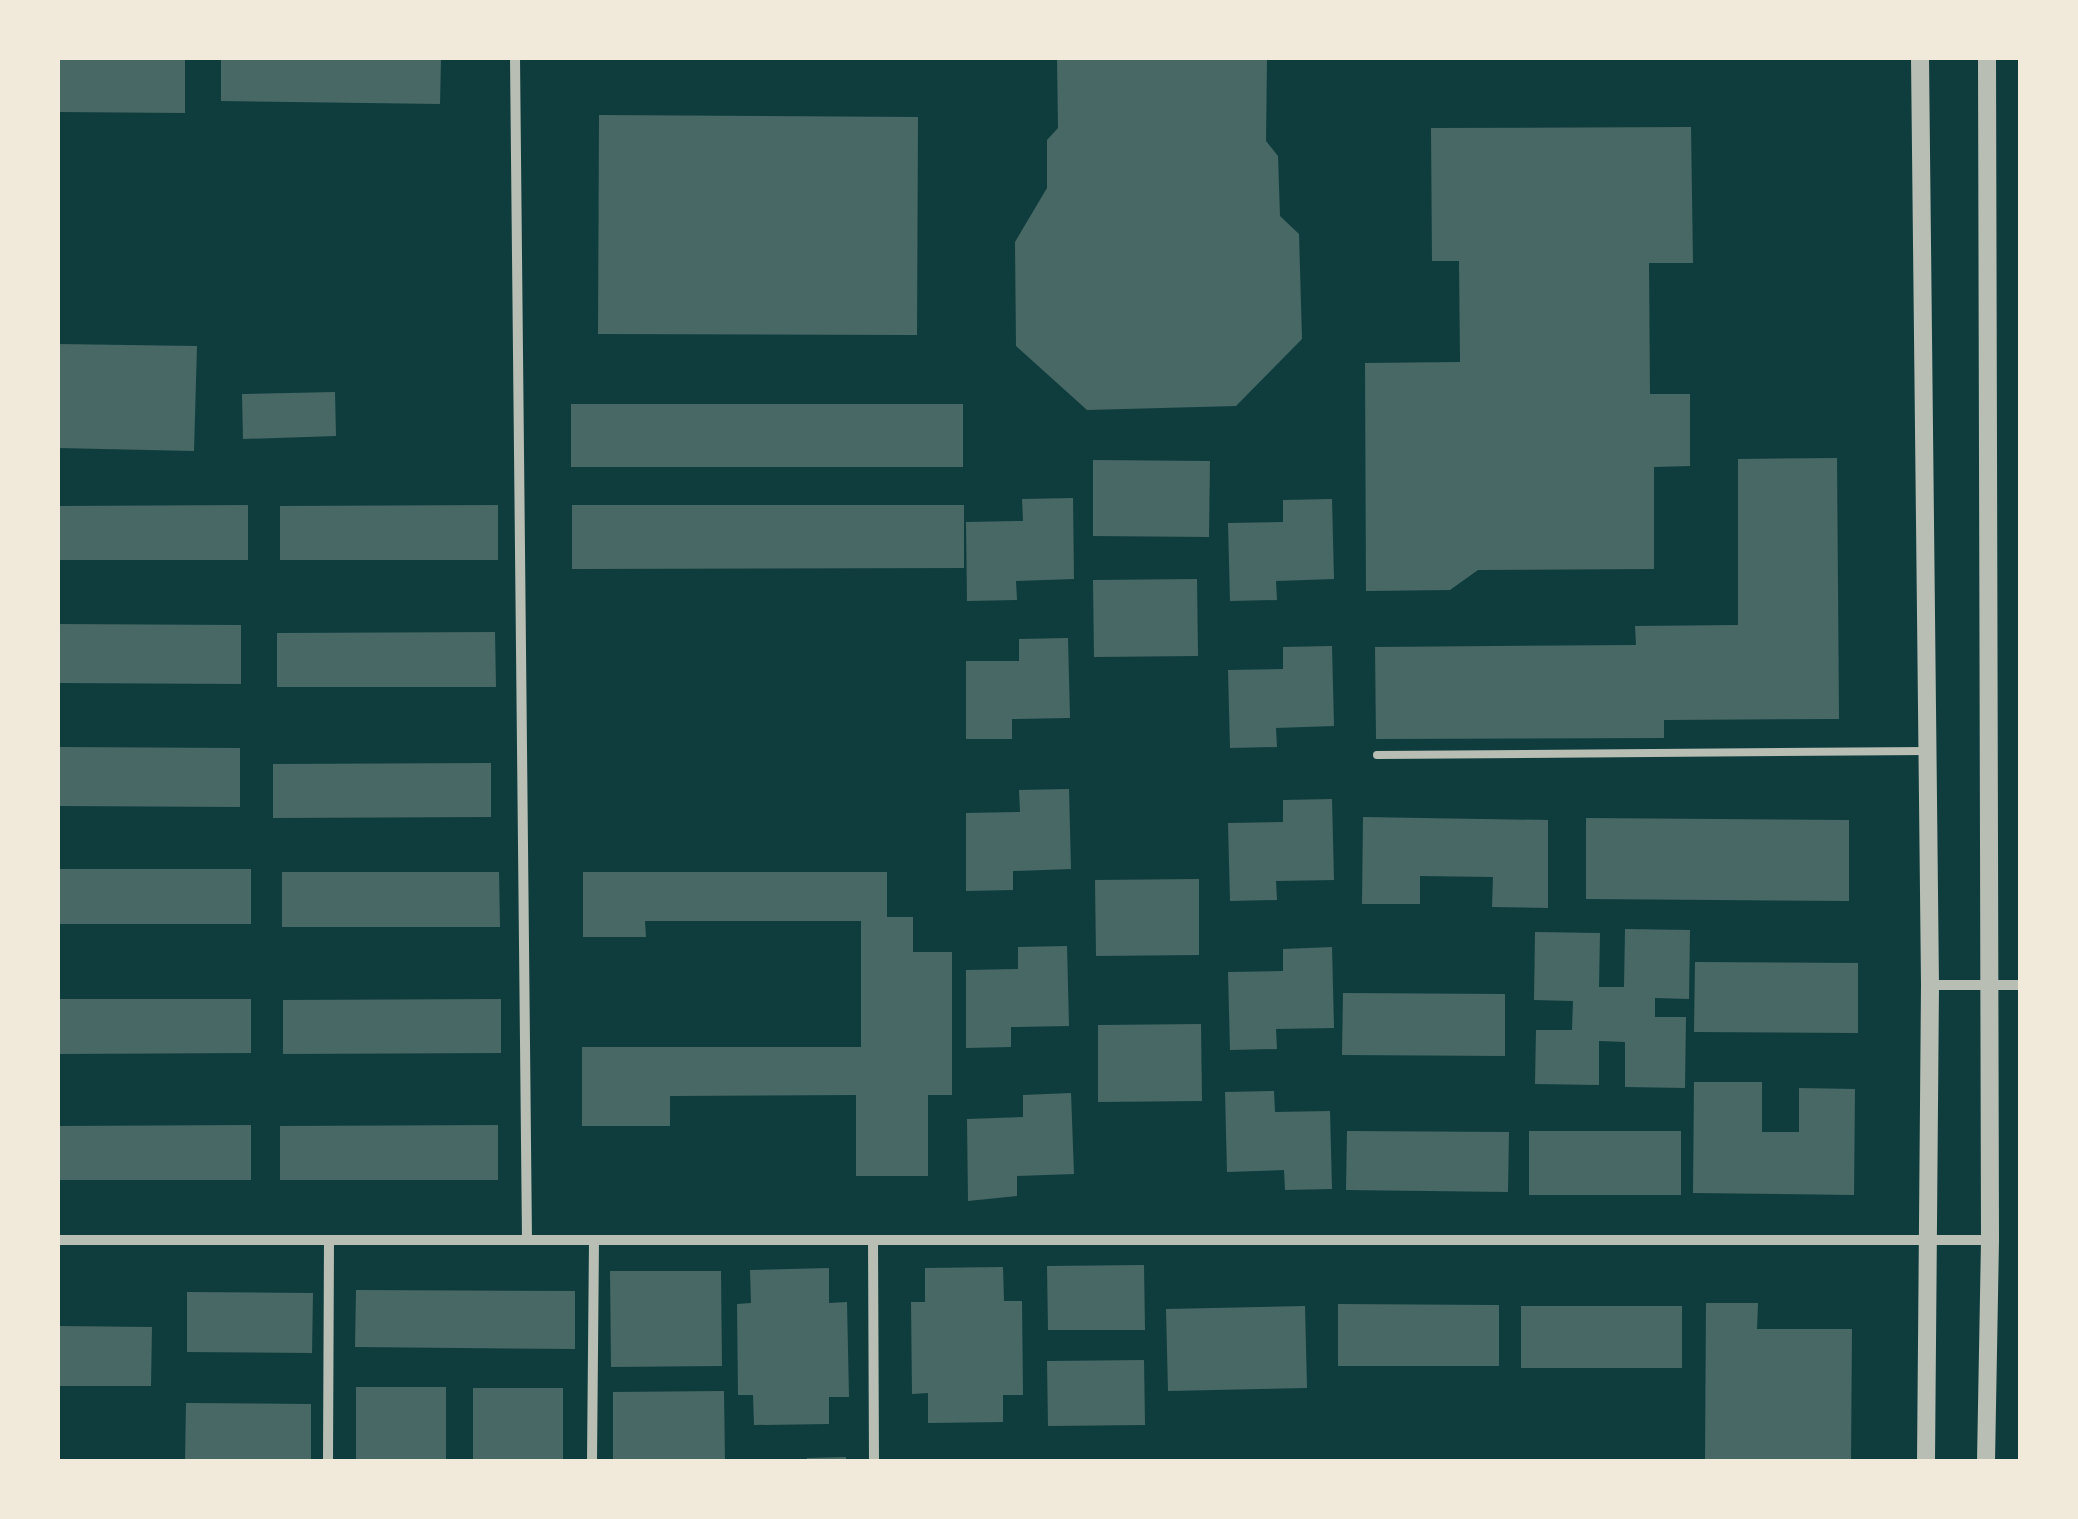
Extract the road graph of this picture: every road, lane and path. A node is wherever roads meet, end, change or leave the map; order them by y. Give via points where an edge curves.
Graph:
1 (515, 58) edge
2 (1920, 58) edge
3 (1987, 58) edge
4 (1928, 751) junction
5 (1376, 756) dead end
6 (1930, 985) junction
7 (1990, 985) junction
8 (2020, 985) edge
9 (58, 1240) edge
10 (328, 1240) junction
11 (527, 1240) junction
12 (594, 1240) junction
13 (873, 1240) junction
14 (1990, 1240) junction
15 (1928, 1242) junction
16 (328, 1462) edge
17 (592, 1462) edge
18 (874, 1462) edge
19 (1926, 1462) edge
20 (1986, 1462) edge

1 - 11 street
2 - 4 street
3 - 7 street
4 - 5 lane
4 - 6 street
6 - 7 street
6 - 15 street
7 - 8 street
7 - 14 street
9 - 10 street
10 - 11 street
10 - 16 street
11 - 12 street
12 - 13 street
12 - 17 street
13 - 15 street
13 - 18 street
14 - 15 street
14 - 20 street
15 - 19 street

